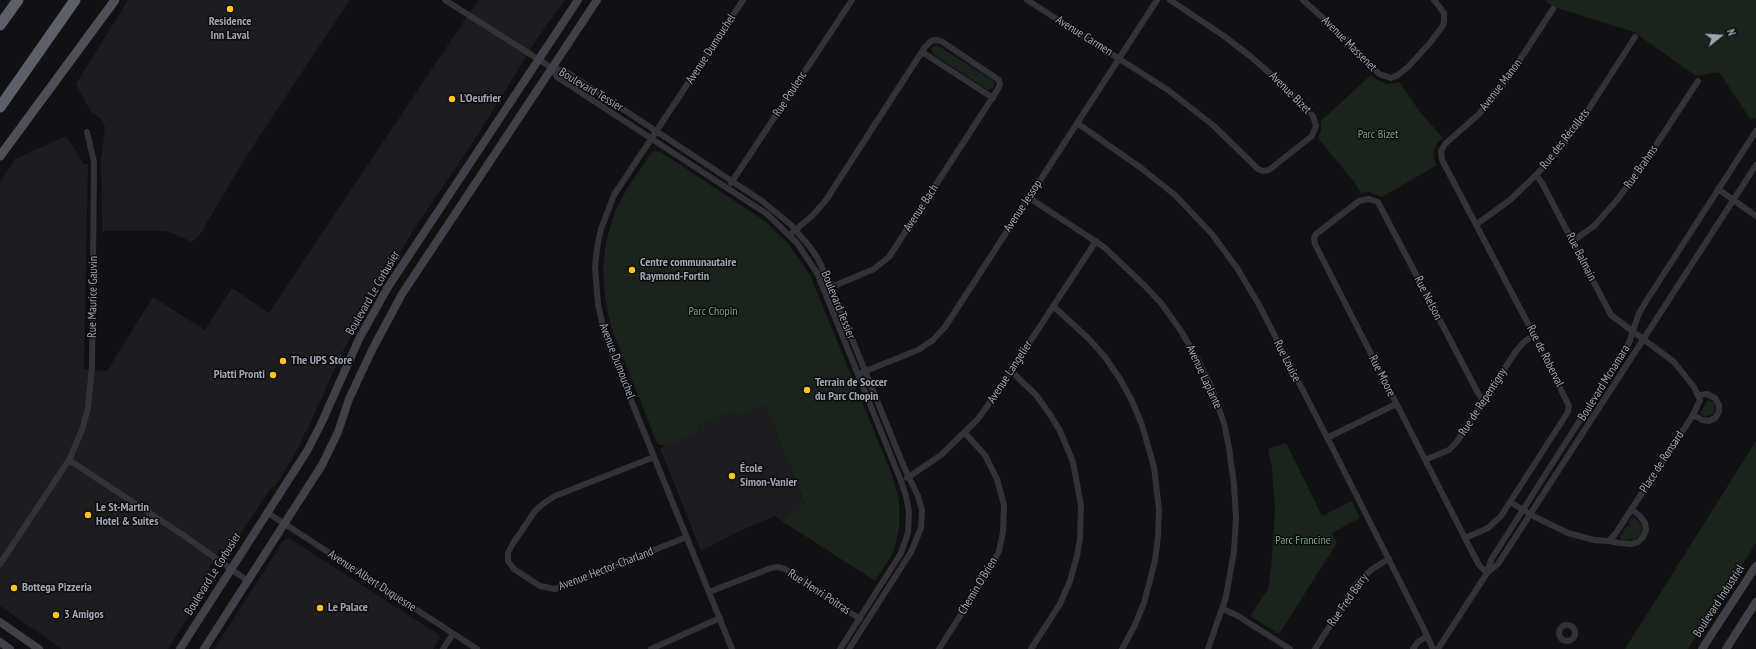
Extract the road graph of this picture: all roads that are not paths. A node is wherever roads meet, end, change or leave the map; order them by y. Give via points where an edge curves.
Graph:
1 (18, 0) edge
2 (76, 0) edge
3 (115, 0) edge
4 (445, 0) edge
5 (578, 0) edge
6 (597, 0) edge
7 (743, 0) edge
8 (852, 0) edge
9 (1027, 0) edge
10 (1042, 0) edge
11 (1156, 0) edge
12 (1170, 0) edge
13 (1303, 0) edge
14 (1434, 0) edge
15 (1038, 7) junction
16 (1553, 9) dead end
17 (0, 26) edge
18 (1635, 37) dead end
19 (922, 52) junction
20 (538, 59) junction
21 (1120, 59) junction
22 (552, 68) junction
23 (1698, 81) dead end
24 (993, 98) junction
25 (0, 107) edge
26 (1077, 123) junction
27 (656, 131) junction
28 (1756, 131) edge
29 (87, 132) dead end
30 (652, 138) junction
31 (1440, 153) joint
32 (0, 156) edge
33 (1756, 165) edge
34 (1536, 175) junction
35 (732, 181) junction
36 (728, 188) junction
37 (1718, 190) junction
38 (1028, 197) junction
39 (1369, 199) joint
40 (1734, 200) junction
41 (1756, 216) edge
42 (1477, 224) junction
43 (796, 230) junction
44 (790, 235) junction
45 (1096, 241) junction
46 (1573, 242) junction
47 (832, 287) junction
48 (824, 290) junction
49 (1054, 306) junction
50 (1633, 333) junction
51 (1534, 335) junction
52 (1643, 339) junction
53 (1011, 371) junction
54 (865, 372) junction
55 (858, 375) junction
56 (1698, 395) junction
57 (1483, 401) junction
58 (1396, 404) junction
59 (1693, 415) junction
60 (965, 433) junction
61 (1327, 438) junction
62 (654, 456) junction
63 (69, 460) junction
64 (1425, 460) junction
65 (909, 477) junction
66 (901, 481) junction
67 (1510, 502) junction
68 (1631, 509) junction
69 (1522, 510) junction
70 (268, 513) junction
71 (1530, 514) junction
72 (284, 525) junction
73 (687, 537) junction
74 (1465, 538) junction
75 (1610, 541) junction
76 (1389, 559) junction
77 (0, 564) edge
78 (1756, 566) edge
79 (231, 569) junction
80 (1487, 573) junction
81 (248, 581) junction
82 (709, 592) junction
83 (1756, 602) edge
84 (1223, 609) junction
85 (720, 618) junction
86 (860, 619) junction
87 (0, 622) edge
88 (453, 634) junction
89 (1427, 636) junction
90 (0, 642) edge
91 (10, 649) edge
92 (39, 649) edge
93 (180, 649) edge
94 (204, 649) edge
95 (443, 649) edge
96 (477, 649) edge
97 (651, 649) edge
98 (732, 649) edge
99 (840, 649) edge
100 (849, 649) edge
101 (939, 649) edge
102 (1031, 649) edge
103 (1122, 649) edge
104 (1208, 649) edge
105 (1290, 649) edge
106 (1315, 649) edge
107 (1413, 649) edge
108 (1433, 649) edge
109 (1438, 649) edge
110 (1702, 649) edge
111 (1726, 649) edge

1 - 17 highway
2 - 25 highway
3 - 32 main road
4 - 20 street, Boulevard Tessier
5 - 20 street, Boulevard Le Corbusier
6 - 22 street
7 - 27 street, Avenue Dumouchel
8 - 35 street, Rue Poulenc
9 - 15 street, Avenue Carmen
10 - 15 street
11 - 21 street, Avenue Jessop
12 - 21 street, Avenue Bizet via 1224,36 1281,83 1313,116 1316,126 1312,136 1269,170 1259,170 1190,106
13 - 14 street, Avenue Massenet via 1341,34 1379,74 1391,78 1408,67 1442,27 1444,13
15 - 21 street, Avenue Carmen
16 - 31 street, Avenue Manon via 1497,93
18 - 34 street, Rue des Récollets via 1573,131
19 - 24 street
19 - 24 street, Avenue Bach via 931,41 941,41 997,79 999,88
19 - 43 street, Avenue Bach via 830,195
20 - 22 street, Boulevard Tessier
20 - 70 street, Boulevard Le Corbusier via 379,302 359,339 313,440
21 - 26 street, Avenue Jessop
22 - 27 street, Boulevard Tessier via 565,72
22 - 30 street, Boulevard Tessier via 557,77
22 - 72 street via 402,294 369,356 326,457
23 - 46 street, Rue Brahms via 1648,159 1621,195 1594,226
24 - 47 street, Avenue Bach via 889,257 874,269
26 - 38 street, Avenue Jessop
26 - 61 street, Rue Louise via 1162,184 1187,207 1217,241 1252,293
27 - 30 street, Avenue Dumouchel
27 - 35 street, Boulevard Tessier
28 - 37 street, Boulevard Mcnamara
29 - 63 street, Rue Maurice Gauvin via 94,162 92,377 86,415
30 - 36 street, Boulevard Tessier
30 - 62 street, Avenue Dumouchel via 619,186 608,207 599,235 595,267 603,329
31 - 42 street, Rue de Roberval
33 - 40 street, Boulevard Mcnamara
34 - 42 street, Rue des Récollets via 1504,206
34 - 46 street, Rue Balmain
35 - 36 street, Rue Poulenc
35 - 43 street, Boulevard Tessier via 770,206
36 - 44 street, Boulevard Tessier via 767,214
37 - 40 street
37 - 50 street, Boulevard Mcnamara via 1643,306
38 - 45 street, Avenue Laplante
38 - 54 street, Avenue Jessop via 938,336 918,350
39 - 57 street, Rue Nelson via 1378,202 1382,209
39 - 58 street, Rue Moore via 1357,203 1318,232 1314,236 1314,241
40 - 41 street
40 - 52 street, Boulevard Mcnamara
42 - 51 street, Rue de Roberval
43 - 44 street, Avenue Bach
43 - 47 street, Boulevard Tessier via 818,259
44 - 48 street, Boulevard Tessier via 810,262
45 - 49 street, Avenue Langelier
45 - 84 street, Avenue Laplante via 1126,266 1168,312 1198,360 1218,404 1229,448 1236,510 1233,557
46 - 50 street, Rue Balmain via 1611,315
47 - 48 street, Avenue Bach
47 - 54 street, Boulevard Tessier
48 - 55 street, Boulevard Tessier
49 - 53 street, Avenue Langelier
49 - 103 street via 1088,338 1120,379 1139,417 1154,467 1159,510 1155,561 1142,607
50 - 52 street
50 - 69 street, Boulevard Mcnamara
51 - 57 street, Rue de Repentigny via 1519,348
51 - 67 street, Rue de Roberval via 1569,408
52 - 56 street via 1674,362
52 - 71 street, Boulevard Mcnamara
53 - 60 street, Avenue Langelier
53 - 102 street via 1038,398 1060,431 1073,462 1081,505 1079,543 1070,581 1055,612
54 - 55 street, Avenue Jessop
54 - 65 street, Boulevard Tessier
55 - 66 street, Boulevard Tessier
56 - 59 street, Place de Ronsard via 1700,402
56 - 59 street via 1707,394 1715,398 1720,405 1719,412 1709,421
57 - 64 street, Rue de Repentigny via 1454,446
58 - 61 street
58 - 64 street, Rue Moore
59 - 68 street, Place de Ronsard
60 - 65 street, Avenue Langelier via 936,459
60 - 101 street, Chemin O'Brien via 985,455 998,479 1004,505 1003,532 999,551 990,569
61 - 76 street, Rue Louise
62 - 73 street, Avenue Dumouchel
62 - 73 street, Avenue Hector-Charland via 544,502 512,545 508,561 514,569 540,586 555,589
63 - 77 street, Rue Maurice Gauvin
63 - 79 street
64 - 74 street, Rue Moore
65 - 66 street, Avenue Langelier
65 - 100 street, Boulevard Tessier via 921,505 920,533 904,563
66 - 86 street, Boulevard Tessier via 908,501 909,514 909,528 904,546
67 - 69 street
67 - 74 street, Rue de Roberval via 1491,526
68 - 75 street, Place de Ronsard
68 - 75 street via 1645,523 1643,537 1631,544
69 - 71 street
69 - 80 street, Boulevard Mcnamara via 1491,560
70 - 72 street, Avenue Albert Duquesne
70 - 79 street, Boulevard Le Corbusier
71 - 75 street via 1574,536 1602,542
71 - 80 street, Boulevard Mcnamara via 1498,564
72 - 81 street
72 - 88 street, Avenue Albert Duquesne
73 - 82 street, Avenue Dumouchel
74 - 80 street, Rue Moore via 1479,566
76 - 89 street, Rue Louise
76 - 106 street, Rue Fred Barry via 1359,581
78 - 110 street, Boulevard Industriel
79 - 81 street
79 - 93 street, Boulevard Le Corbusier
80 - 109 street, Boulevard Mcnamara
81 - 94 street
82 - 85 street, Avenue Dumouchel
82 - 86 street, Rue Henri Poitras via 778,567 785,569
83 - 111 street
84 - 104 street, Avenue Laplante
84 - 105 street
85 - 97 street
85 - 98 street, Avenue Dumouchel
86 - 99 street, Boulevard Tessier
87 - 92 street
88 - 95 street
88 - 96 street, Avenue Albert Duquesne
89 - 107 street
89 - 108 street, Rue Louise
90 - 91 street

